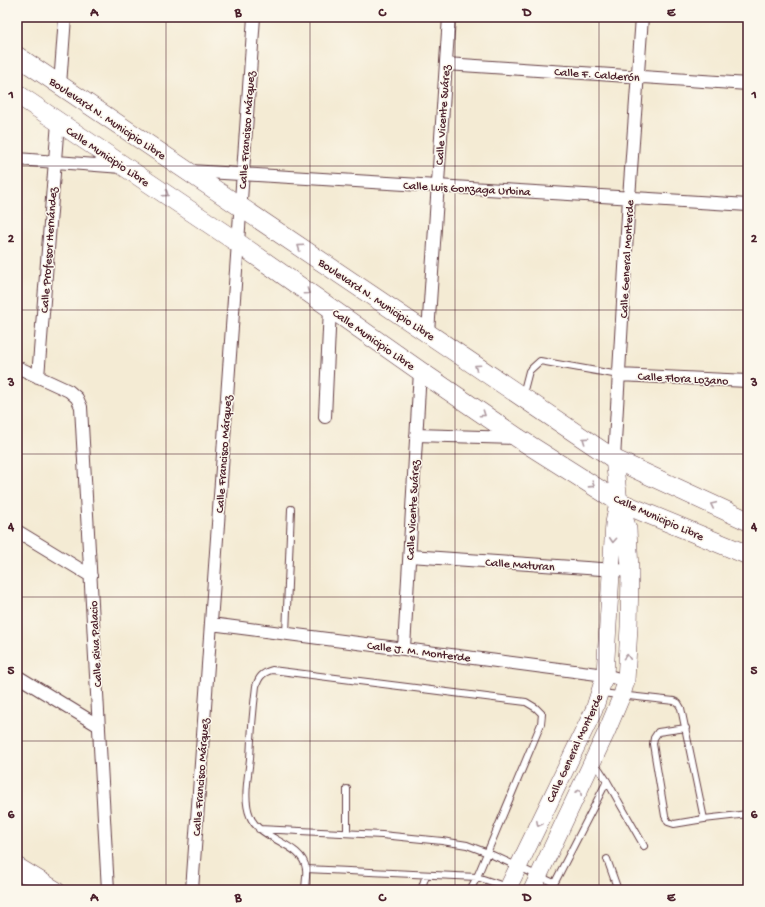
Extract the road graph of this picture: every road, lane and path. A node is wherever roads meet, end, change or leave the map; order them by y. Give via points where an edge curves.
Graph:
1 (65, 17) edge
2 (254, 17) edge
3 (449, 17) edge
4 (642, 17) edge
5 (17, 56) edge
6 (446, 64) junction
7 (638, 77) junction
8 (748, 84) edge
9 (60, 86) junction
10 (17, 94) edge
11 (58, 122) junction
12 (17, 159) edge
13 (55, 163) junction
14 (125, 167) junction
15 (187, 171) junction
16 (242, 174) junction
17 (437, 186) junction
18 (629, 198) junction
19 (748, 205) edge
20 (241, 207) junction
21 (238, 243) junction
22 (330, 308) junction
23 (428, 333) junction
24 (17, 367) edge
25 (420, 371) junction
26 (619, 375) junction
27 (38, 377) junction
28 (748, 381) edge
29 (522, 397) junction
30 (326, 417) dead end
31 (416, 435) junction
32 (518, 438) junction
33 (614, 460) junction
34 (618, 502) junction
35 (291, 509) dead end
36 (748, 521) edge
37 (17, 531) edge
38 (748, 555) edge
39 (410, 556) junction
40 (610, 570) junction
41 (630, 571) junction
42 (91, 576) junction
43 (211, 624) junction
44 (286, 634) junction
45 (404, 648) junction
46 (606, 675) junction
47 (17, 676) edge
48 (624, 688) junction
49 (600, 693) junction
50 (100, 726) junction
51 (686, 728) junction
52 (593, 761) junction
53 (607, 781) junction
54 (347, 789) dead end
55 (748, 814) edge
56 (704, 820) junction
57 (257, 828) junction
58 (347, 833) junction
59 (644, 846) dead end
60 (488, 853) junction
61 (607, 859) dead end
62 (17, 866) edge
63 (518, 868) junction
64 (306, 869) junction
65 (426, 875) junction
66 (477, 877) junction
67 (17, 879) edge
68 (535, 883) edge
69 (554, 883) junction
70 (50, 886) edge
71 (510, 889) edge
72 (108, 890) edge
73 (192, 890) edge
74 (305, 890) edge
75 (421, 890) edge
76 (470, 890) edge
77 (551, 890) edge
78 (618, 890) edge

1 - 9 street
2 - 16 street, Calle Francisco Márquez
3 - 6 street, Calle Vicente Suárez
4 - 7 street, Calle General Monterde
5 - 9 main road, Boulevard N. Municipio Libre
6 - 7 street, Calle F. Calderón
6 - 17 street, Calle Vicente Suárez
7 - 8 street, Calle F. Calderón
7 - 18 street, Calle General Monterde
9 - 15 main road, Boulevard N. Municipio Libre
10 - 11 main road, Calle Municipio Libre
11 - 13 street, Calle Profesor Hernández
11 - 14 main road, Calle Municipio Libre
12 - 13 street
13 - 14 street
13 - 27 street, Calle Profesor Hernández
14 -> 21 main road, Calle Municipio Libre
15 - 16 street, Calle Luis Gonzaga Urbina
15 - 20 main road, Boulevard N. Municipio Libre
16 - 17 street, Calle Luis Gonzaga Urbina
16 - 20 street, Calle Francisco Márquez
17 - 18 street, Calle Luis Gonzaga Urbina
17 - 23 street, Calle Vicente Suárez
18 - 19 street, Calle Luis Gonzaga Urbina
18 - 26 street, Calle General Monterde
20 - 21 street, Calle Francisco Márquez
23 -> 20 main road, Boulevard N. Municipio Libre
21 -> 22 main road, Calle Municipio Libre
21 - 43 street, Calle Francisco Márquez
22 - 25 main road, Calle Municipio Libre
22 - 30 street
29 -> 23 main road, Boulevard N. Municipio Libre
24 - 27 street
25 - 31 street, Calle Vicente Suárez
25 -> 32 main road, Calle Municipio Libre
26 - 28 street, Calle Flora Lozano
26 - 29 lane via 540,361 529,371
26 - 33 street, Calle General Monterde
27 - 42 street, Calle Riva Palacio via 69,391 77,398 82,414
33 -> 29 main road, Boulevard N. Municipio Libre
31 - 32 street
31 - 39 street, Calle Vicente Suárez
32 -> 34 main road, Calle Municipio Libre
33 - 34 main road, Calle General Monterde
36 -> 33 main road, Boulevard N. Municipio Libre
34 - 38 main road, Calle Municipio Libre
34 -> 40 main road, Calle General Monterde
34 - 41 main road, Calle General Monterde via 628,529
35 - 44 lane
37 - 42 street
39 - 40 street, Calle Maturan
39 - 45 street, Calle Vicente Suárez
40 - 41 street, Calle Maturan
40 - 46 main road, Calle General Monterde
48 -> 41 main road, Calle General Monterde
42 - 50 street, Calle Riva Palacio
43 - 44 street, Calle J. M. Monterde
43 - 73 street, Calle Francisco Márquez
44 - 45 street, Calle J. M. Monterde
45 - 46 street, Calle J. M. Monterde
46 - 48 street, Calle J. M. Monterde
46 - 49 main road, Calle General Monterde
47 - 50 street
48 - 49 lane
48 - 51 lane via 678,703
48 - 52 main road, Calle General Monterde
49 -> 63 main road, Calle General Monterde
50 - 72 street, Calle Riva Palacio
51 - 56 lane
51 - 56 lane via 658,732 654,738 665,816 668,822 674,824
52 - 53 lane
68 -> 52 main road, Calle General Monterde
53 - 59 lane
53 - 69 lane
54 - 58 lane
55 - 56 lane
57 - 58 lane
57 - 60 lane via 250,818 247,798 254,700 259,678 263,672 272,670 526,702 536,708 542,714 541,724
57 - 64 lane via 298,854
58 - 60 lane via 442,841 467,845
60 - 63 lane
60 - 66 lane
61 - 78 lane
62 - 70 main road
63 - 68 lane
63 - 71 main road, Calle General Monterde
64 - 65 lane
64 - 74 lane
65 - 66 lane
65 - 75 lane
66 - 71 lane
66 - 76 lane
67 - 70 lane
68 - 69 lane
69 - 77 lane

